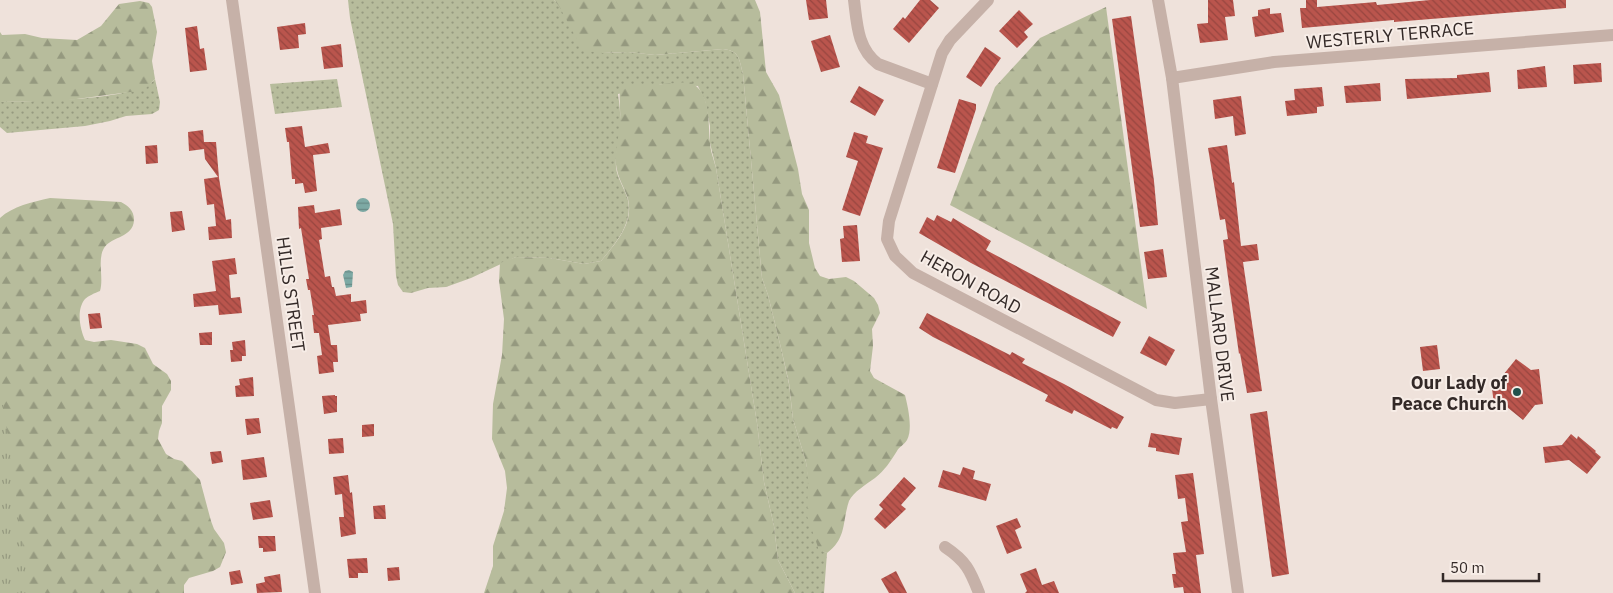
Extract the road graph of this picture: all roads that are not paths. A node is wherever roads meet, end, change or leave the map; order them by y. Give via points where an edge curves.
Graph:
1 (232, 0) edge
2 (854, 0) edge
3 (988, 0) edge
4 (1158, 0) edge
5 (1613, 35) edge
6 (1172, 78) junction
7 (932, 84) junction
8 (1210, 399) junction
9 (945, 547) dead end
10 (315, 593) edge
11 (979, 593) edge
12 (1238, 593) edge

1 - 10 street, HILLS STREET
2 - 7 street via 859,36 873,60
3 - 7 street, HERON ROAD via 950,40
4 - 6 street
5 - 6 street, WESTERLY TERRACE via 1274,62
6 - 8 street, MALLARD DRIVE
7 - 8 street, HERON ROAD via 889,221 887,239 895,256 913,273 1156,400 1175,403
8 - 12 street, MALLARD DRIVE
9 - 11 street via 959,557

